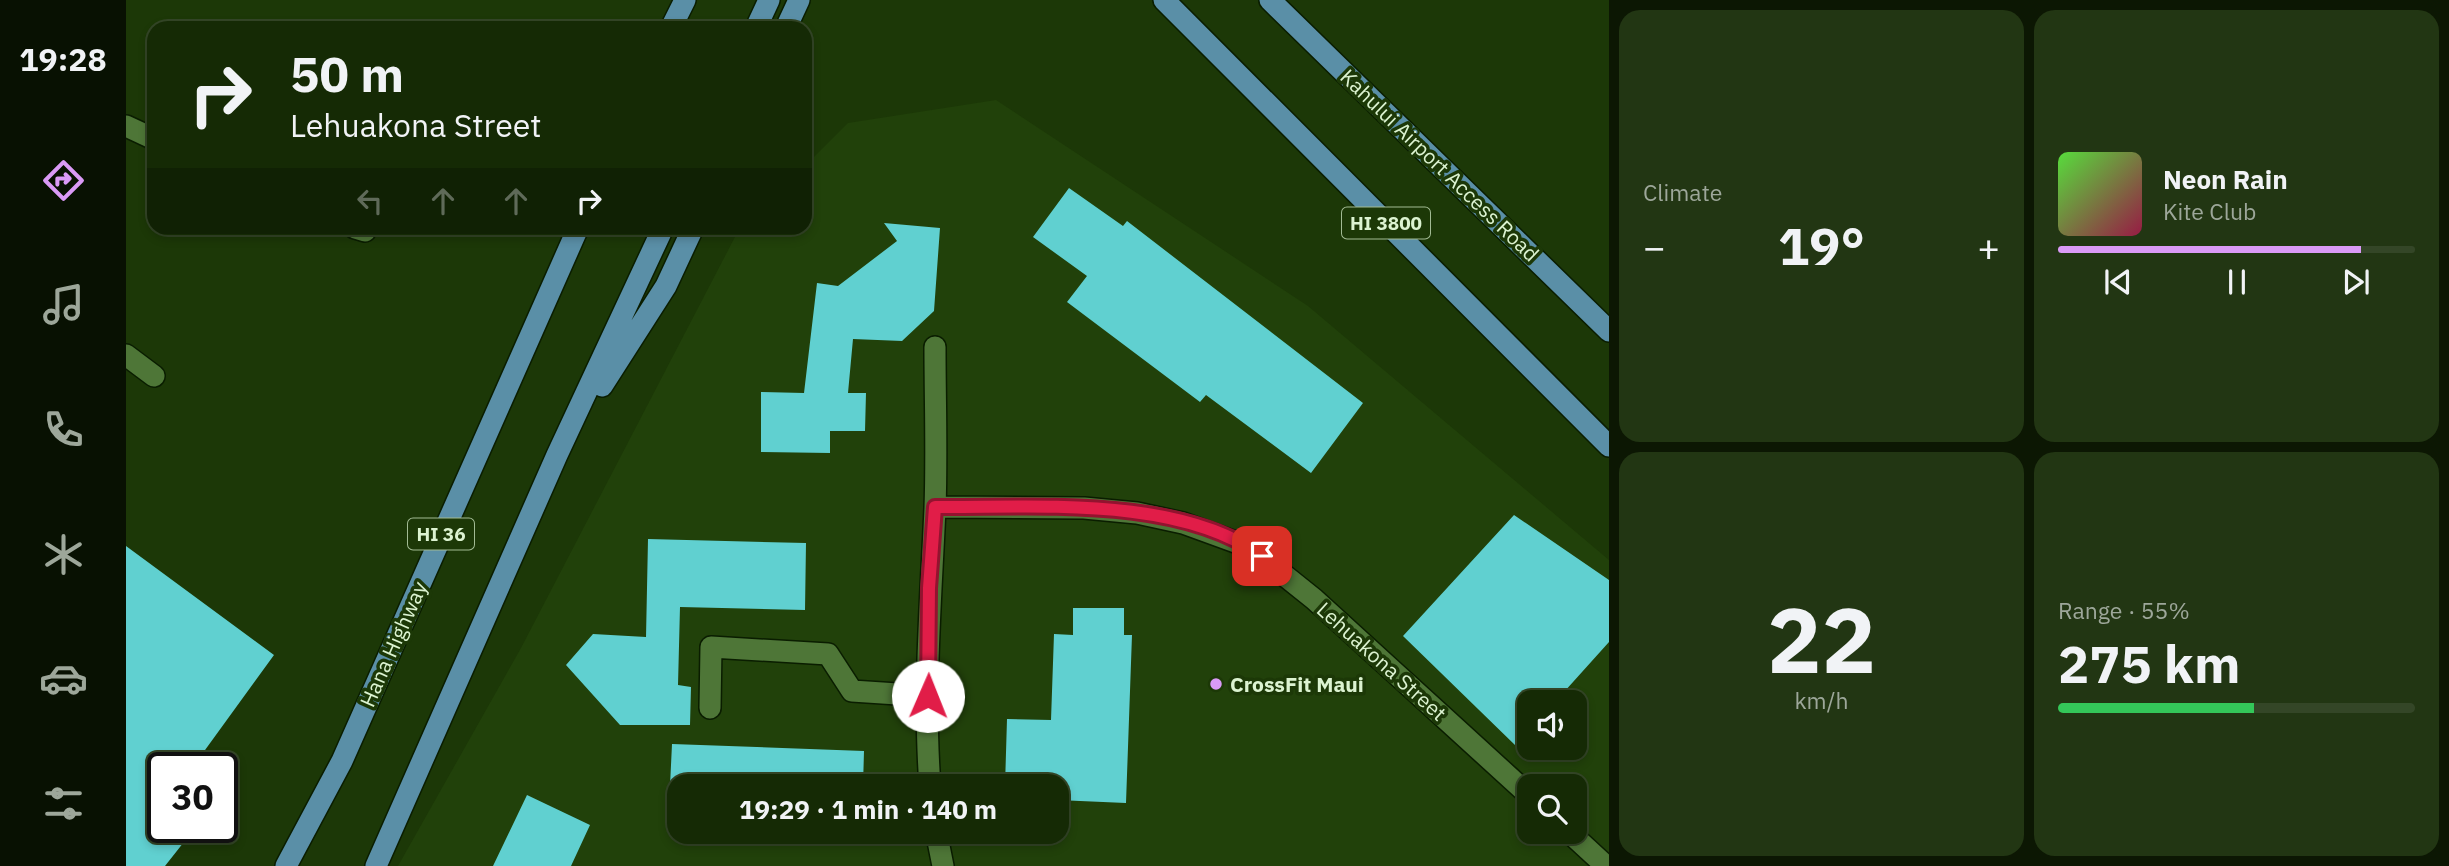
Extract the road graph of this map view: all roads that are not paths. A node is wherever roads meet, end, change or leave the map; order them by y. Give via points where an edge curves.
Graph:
1 (685, 0) edge
2 (769, 0) edge
3 (799, 0) edge
4 (1164, 0) edge
5 (1270, 0) edge
6 (674, 21) edge
7 (759, 21) edge
8 (789, 21) edge
9 (126, 126) edge
10 (147, 136) edge
11 (575, 235) edge
12 (660, 235) edge
13 (690, 235) edge
14 (1609, 331) edge
15 (935, 347) dead end
16 (126, 355) edge
17 (154, 376) dead end
18 (1609, 446) edge
19 (557, 455) junction
20 (935, 507) junction
21 (928, 696) junction
22 (710, 708) dead end
23 (929, 774) edge
24 (1517, 784) edge
25 (939, 844) edge
26 (1582, 844) edge
27 (286, 866) edge
28 (376, 866) edge
29 (943, 866) edge
30 (1606, 866) edge

1 - 6 main road
2 - 7 main road
3 - 8 main road
4 - 18 main road, HI 3800
5 - 14 main road, Kahului Airport Access Road
9 - 10 street
11 - 27 main road, Hana Highway / HI 36 via 342,761
12 - 19 main road
13 - 19 main road via 666,286
15 - 20 street
16 - 17 street
19 - 28 main road
20 - 21 street
20 - 24 street, Lehuakona Street via 1137,513 1183,523 1249,547 1314,599
21 - 22 street via 852,691 828,654 711,648
21 - 23 street
25 - 29 street
26 - 30 street

